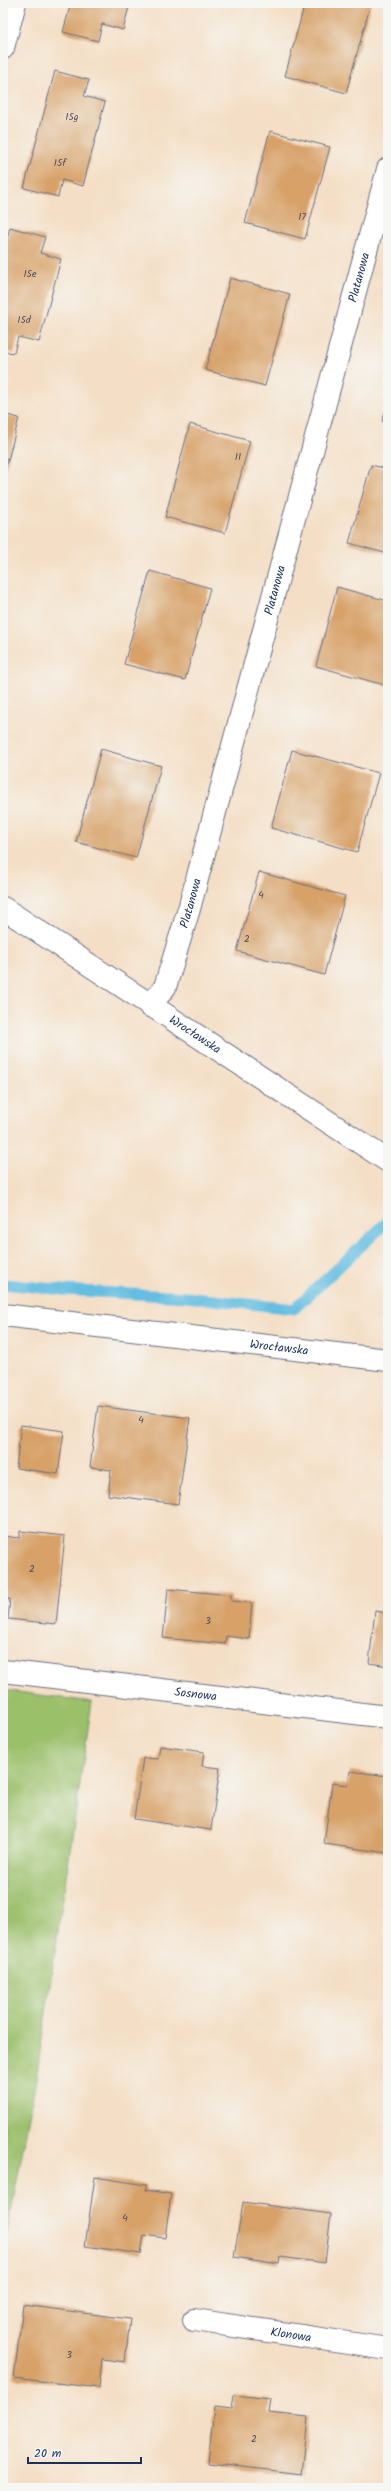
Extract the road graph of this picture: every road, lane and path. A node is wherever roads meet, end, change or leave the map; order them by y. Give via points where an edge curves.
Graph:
1 (15, 3) edge
2 (3, 48) edge
3 (388, 170) edge
4 (3, 908) edge
5 (150, 1006) junction
6 (388, 1161) edge
7 (3, 1314) edge
8 (388, 1360) edge
9 (3, 1671) edge
10 (388, 1717) edge
11 (194, 2320) dead end
12 (388, 2349) edge

1 - 2 street
3 - 5 street, Platanowa via 189,909 165,987
4 - 5 street, Wrocławska
5 - 6 street, Wrocławska
7 - 8 street, Wrocławska
9 - 10 street, Sosnowa
11 - 12 street, Klonowa

